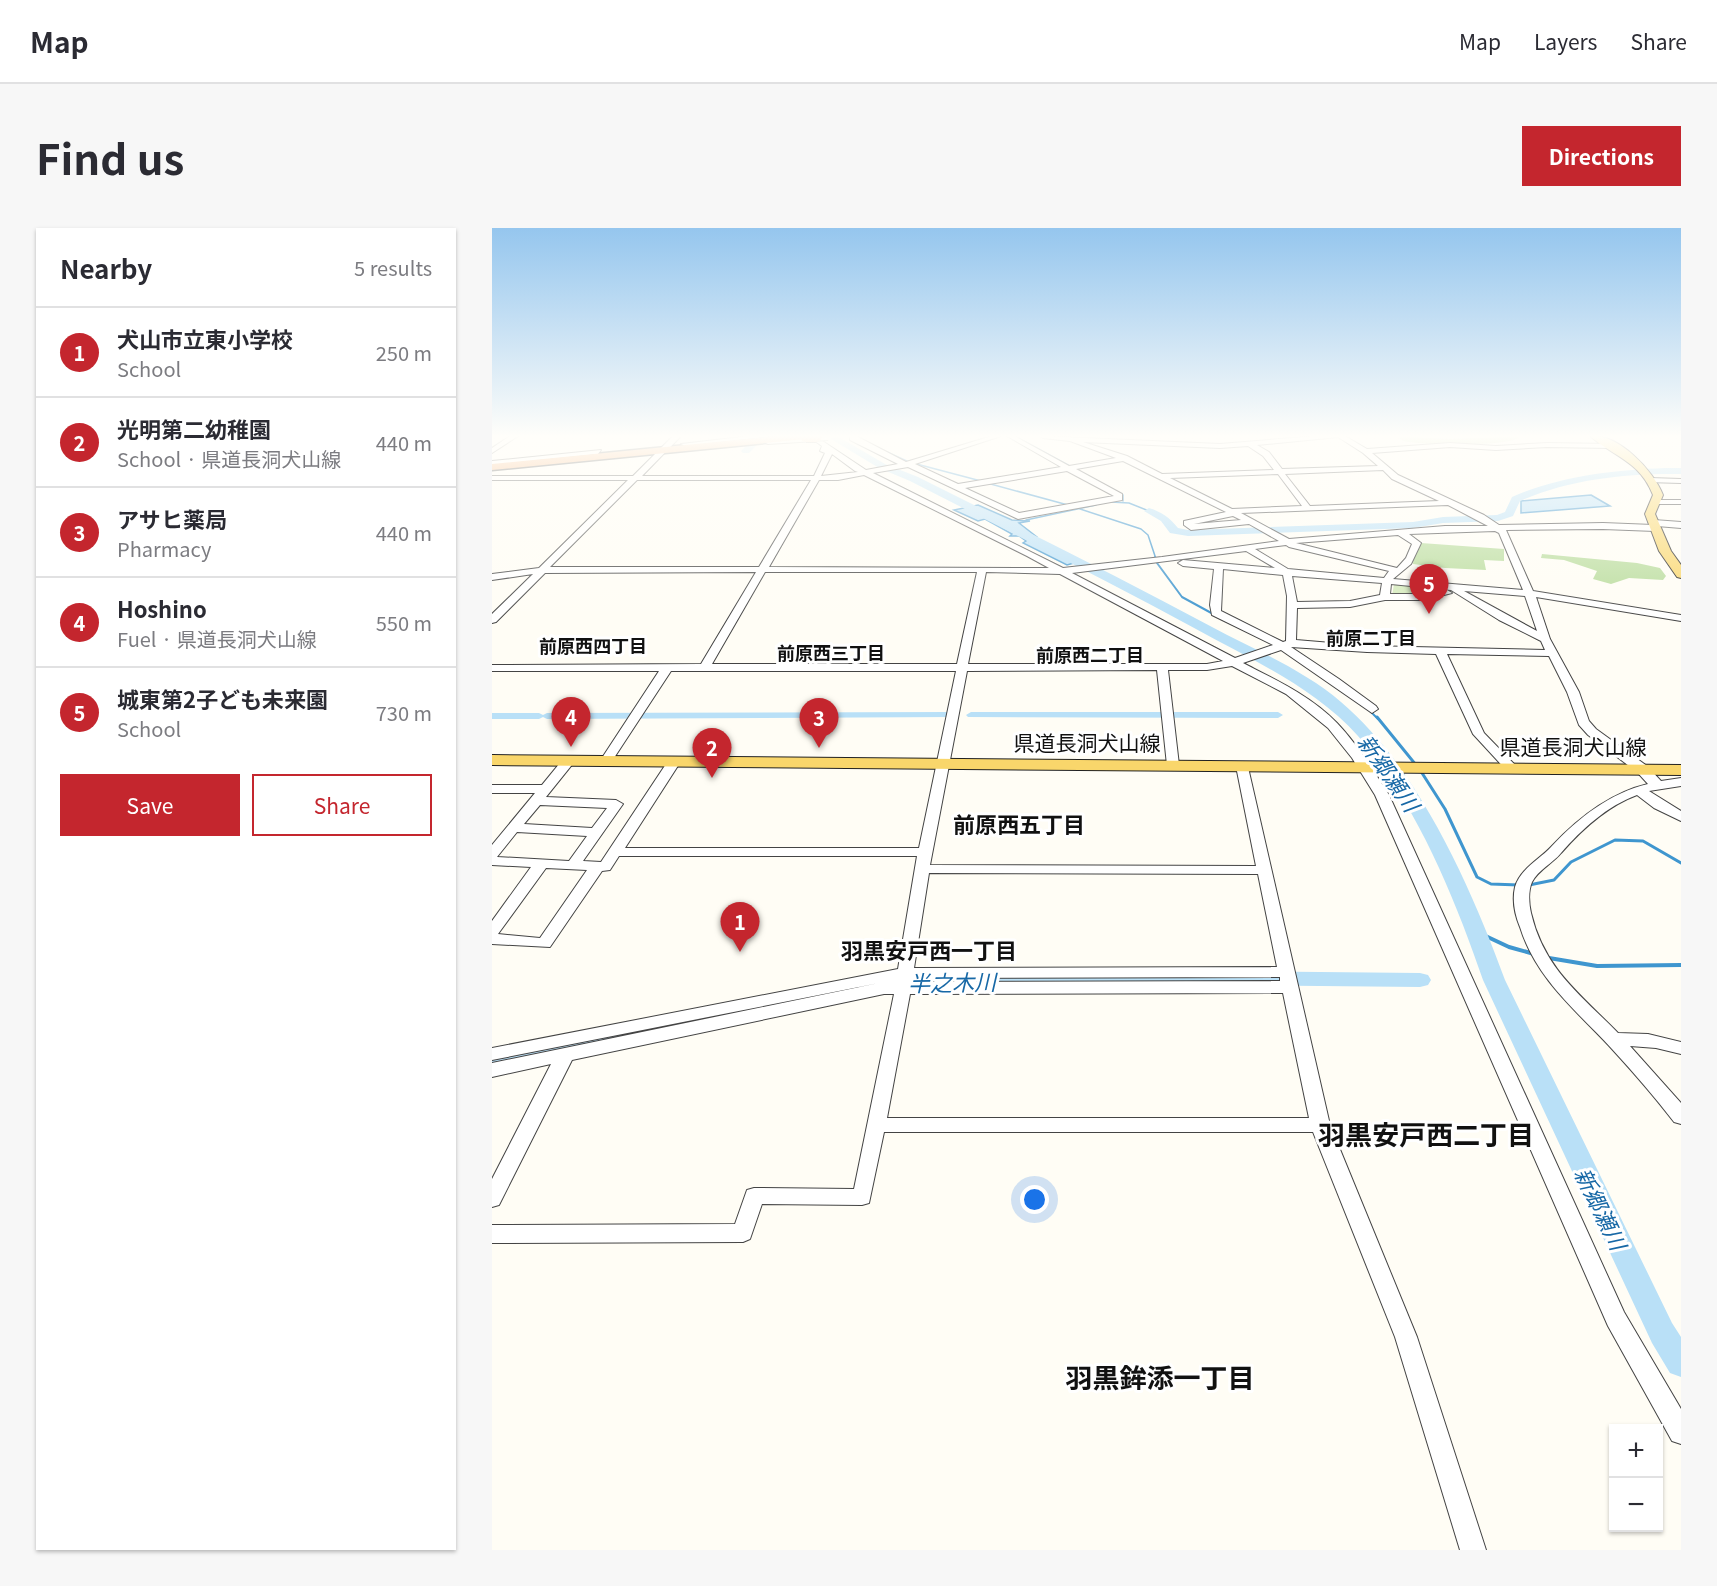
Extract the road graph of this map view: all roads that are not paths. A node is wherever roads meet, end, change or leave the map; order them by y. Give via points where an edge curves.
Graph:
1 (615, 498) edge
2 (805, 498) edge
3 (916, 498) edge
4 (979, 498) edge
5 (1118, 498) edge
6 (1203, 498) edge
7 (1300, 498) edge
8 (1438, 498) edge
9 (1657, 498) joint
10 (1660, 498) edge
11 (1449, 503) junction
12 (1308, 508) junction
13 (1232, 512) junction
14 (1250, 521) junction
15 (1655, 525) junction
16 (1681, 525) edge
17 (1499, 528) junction
18 (1402, 534) junction
19 (1290, 542) junction
20 (1248, 548) junction
21 (1162, 560) junction
22 (1219, 567) junction
23 (763, 569) junction
24 (982, 569) junction
25 (542, 570) junction
26 (1061, 571) junction
27 (1397, 571) junction
28 (1287, 573) junction
29 (1681, 574) edge
30 (506, 575) junction
31 (492, 577) edge
32 (1388, 582) junction
33 (492, 588) edge
34 (1455, 590) junction
35 (1530, 594) junction
36 (1385, 597) junction
37 (1291, 605) junction
38 (1681, 618) edge
39 (492, 620) edge
40 (1545, 639) junction
41 (1287, 645) junction
42 (1440, 650) junction
43 (1552, 653) junction
44 (1234, 662) junction
45 (1162, 667) junction
46 (492, 668) edge
47 (667, 668) junction
48 (704, 668) junction
49 (963, 668) junction
50 (1372, 709) dead end
51 (492, 760) edge
52 (569, 761) junction
53 (606, 761) junction
54 (675, 761) junction
55 (945, 763) junction
56 (1173, 765) junction
57 (1242, 765) junction
58 (1364, 767) junction
59 (1514, 769) junction
60 (1642, 769) junction
61 (1681, 770) edge
62 (1681, 782) edge
63 (1657, 785) junction
64 (492, 789) edge
65 (548, 789) junction
66 (1638, 789) junction
67 (537, 801) junction
68 (1681, 817) edge
69 (516, 828) junction
70 (597, 832) junction
71 (494, 852) edge
72 (615, 852) junction
73 (925, 852) junction
74 (542, 863) junction
75 (573, 865) junction
76 (598, 866) junction
77 (922, 869) junction
78 (1265, 870) junction
79 (492, 932) edge
80 (492, 939) edge
81 (903, 980) junction
82 (1289, 980) junction
83 (1614, 1040) junction
84 (1681, 1048) edge
85 (492, 1054) edge
86 (565, 1055) junction
87 (492, 1070) edge
88 (1681, 1117) edge
89 (877, 1125) junction
90 (1320, 1125) junction
91 (492, 1199) edge
92 (492, 1234) edge
93 (1681, 1432) edge
94 (1473, 1550) edge

1 - 25 street
2 - 23 street
3 - 26 street
4 - 5 street via 1018,516
6 - 13 street
7 - 12 street
8 - 11 street
9 - 10 street
9 - 15 main road via 1650,509
11 - 12 street
11 - 17 street
12 - 13 street
13 - 14 street
13 - 14 street via 1187,523 1194,528
14 - 19 street
15 - 16 street
15 - 17 street
15 - 29 main road via 1665,551
17 - 18 street
17 - 35 street
18 - 19 street
18 - 27 street via 1417,543 1407,565
19 - 20 street
19 - 27 street
20 - 21 street
20 - 28 street
21 - 22 street
21 - 26 street
22 - 28 street
22 - 41 street via 1216,613
23 - 24 street
23 - 25 street
23 - 48 street
24 - 26 street
24 - 49 street
25 - 30 street
25 - 39 street
26 - 44 street
27 - 32 street
27 - 34 street
28 - 32 street
28 - 37 street via 1293,585
30 - 31 street
30 - 33 street
32 - 34 street
32 - 36 street
34 - 35 street
34 - 36 street via 1424,597
34 - 40 street
35 - 38 street
35 - 40 street
36 - 37 street via 1350,604
37 - 41 street
40 - 43 street
41 - 42 street
41 - 44 street
41 - 50 street
42 - 43 street
42 - 59 street via 1479,734
43 - 60 street via 1587,727
44 - 45 street via 1207,667
44 - 58 street via 1314,709 1332,725
45 - 49 street
45 - 56 street
46 - 47 street
47 - 48 street
47 - 53 street
48 - 49 street
49 - 55 street
51 - 52 main road, 県道長洞犬山線
52 - 53 main road, 県道長洞犬山線
52 - 65 street
53 - 54 main road, 県道長洞犬山線
54 - 55 main road, 県道長洞犬山線
54 - 72 street
55 - 56 main road, 県道長洞犬山線
55 - 73 street
56 - 57 main road, 県道長洞犬山線
57 - 58 main road, 県道長洞犬山線
57 - 78 street
58 - 59 main road, 県道長洞犬山線
58 - 93 street via 1382,795 1433,906 1616,1319
59 - 60 main road, 県道長洞犬山線
60 - 61 main road, 県道長洞犬山線
60 - 63 street
62 - 63 street
63 - 66 street
64 - 65 street
65 - 67 street
66 - 68 street
66 - 83 street via 1604,805 1566,837 1524,884 1523,915 1554,979
67 - 69 street
67 - 70 street via 616,804
69 - 70 street
69 - 71 street
70 - 75 street
71 - 74 street
72 - 73 street
72 - 76 street via 605,867
73 - 77 street
74 - 75 street
74 - 79 street
75 - 76 street
76 - 80 street via 544,943
77 - 78 street
77 - 81 street
78 - 82 street
81 - 82 street
81 - 85 street
81 - 86 street via 884,988
81 - 89 street
82 - 90 street
83 - 84 street via 1637,1038
83 - 88 street
86 - 87 street
86 - 91 street
89 - 90 street
89 - 92 street via 862,1197 754,1196 743,1233
90 - 94 street via 1406,1336

